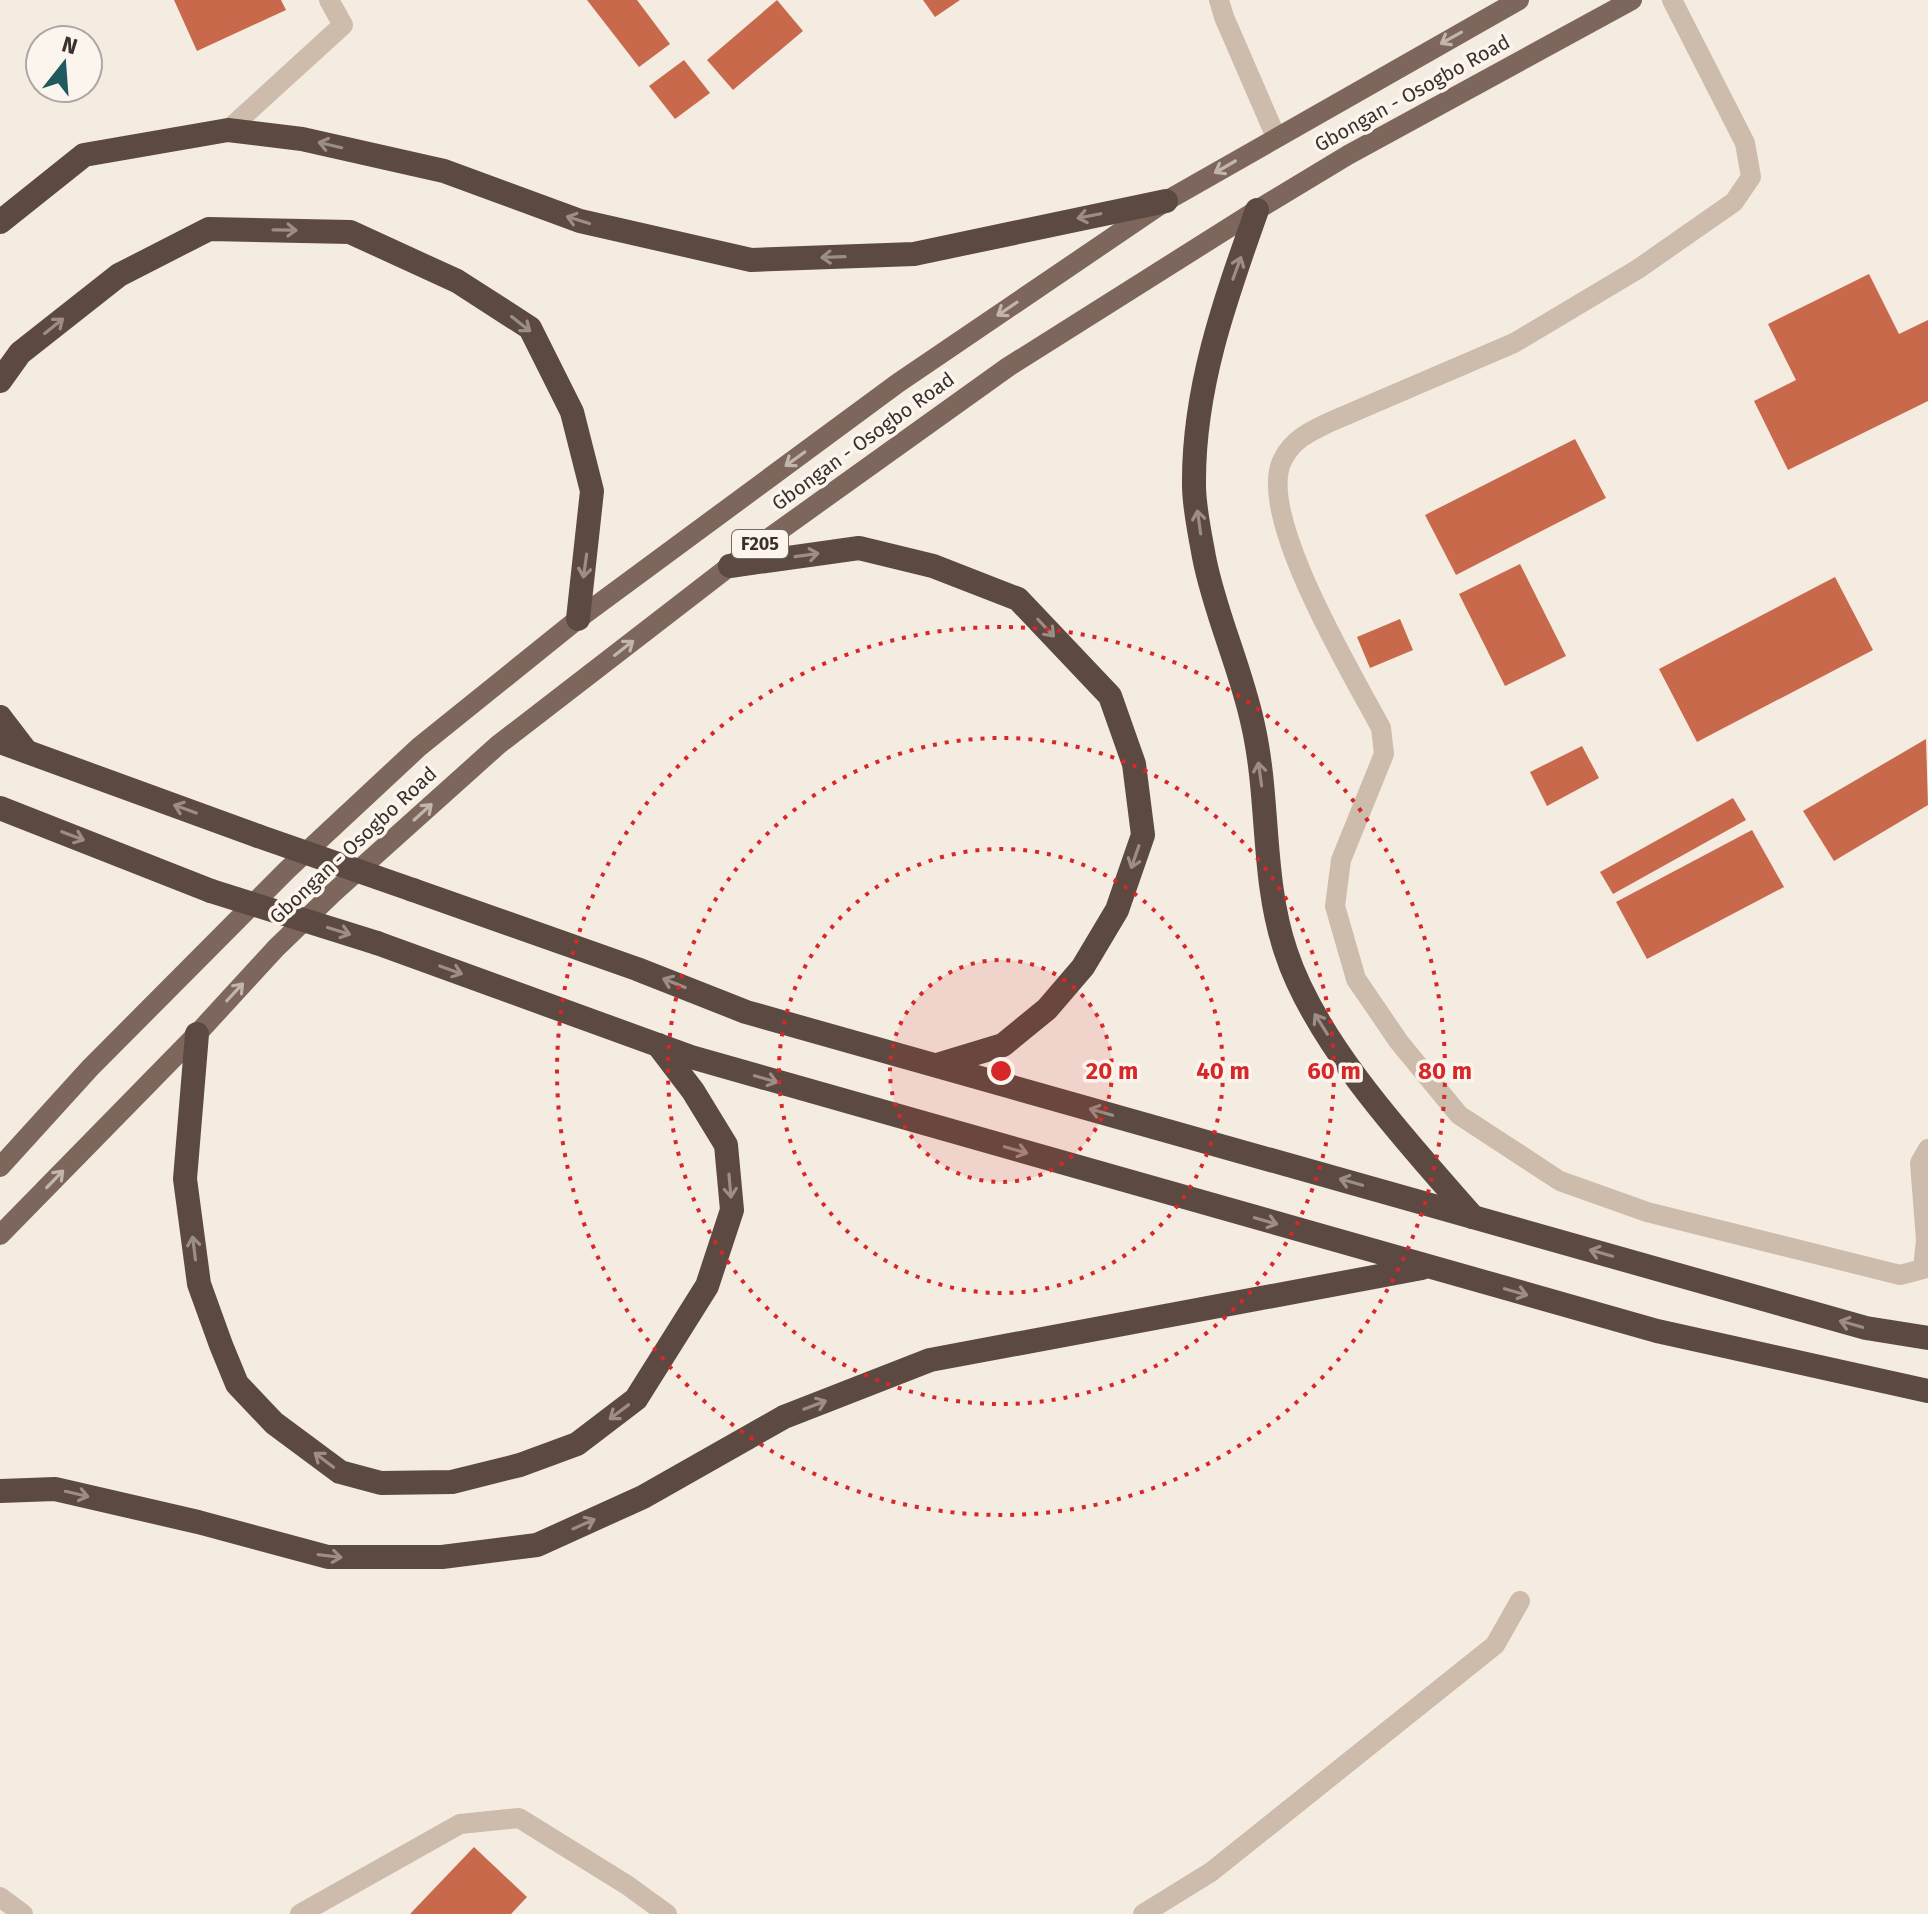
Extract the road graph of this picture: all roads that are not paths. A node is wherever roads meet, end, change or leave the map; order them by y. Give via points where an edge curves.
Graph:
1 (329, 0) edge
2 (1219, 0) edge
3 (1519, 0) edge
4 (1632, 0) edge
5 (1672, 0) edge
6 (228, 130) junction
7 (1276, 137) junction
8 (1166, 201) junction
9 (1257, 210) junction
10 (0, 222) edge
11 (0, 381) edge
12 (730, 566) junction
13 (578, 619) junction
14 (0, 717) edge
15 (0, 742) edge
16 (26, 751) junction
17 (0, 808) edge
18 (197, 1034) junction
19 (658, 1045) junction
20 (936, 1066) junction
21 (1928, 1149) edge
22 (0, 1167) edge
23 (1473, 1217) junction
24 (0, 1235) edge
25 (1429, 1267) junction
26 (1928, 1338) edge
27 (1928, 1391) edge
28 (0, 1491) edge
29 (1520, 1601) dead end
30 (0, 1897) edge
31 (23, 1914) edge
32 (300, 1914) edge
33 (667, 1914) edge
34 (1143, 1914) edge

1 - 6 street via 343,25
2 - 7 street
3 -> 7 main road, Gbongan - Osogbo Road / F205
4 - 9 main road, Gbongan - Osogbo Road / F205
5 - 21 street via 1745,143 1751,177 1734,202 1638,269 1514,343 1300,437 1282,460 1277,495 1292,554 1381,728 1384,754 1341,860 1335,906 1356,979 1399,1042 1459,1115 1560,1181 1647,1212 1900,1275 1923,1269 1920,1163
8 -> 6 highway via 914,254 751,260 580,221 444,171 302,139
6 - 10 highway via 84,155
7 -> 8 main road, Gbongan - Osogbo Road / F205
8 -> 13 main road, Gbongan - Osogbo Road / F205 via 898,383
9 - 12 main road, Gbongan - Osogbo Road / F205 via 1008,367
23 -> 9 highway via 1376,1101 1317,1019 1286,953 1271,889 1253,726 1204,560 1194,487 1207,368
11 -> 13 highway via 20,353 119,275 209,229 350,232 457,281 530,328 572,412 592,491
18 -> 12 main road, Gbongan - Osogbo Road / F205 via 333,893 498,745
12 -> 20 highway via 859,548 933,566 1018,599 1110,696 1134,764 1143,835 1117,910 1083,967 1047,1009 1003,1045
13 - 22 main road, Gbongan - Osogbo Road / F205 via 419,747 287,870 90,1068
14 - 16 highway
15 - 16 highway
20 -> 16 highway, bridge via 746,1012
17 -> 19 highway, bridge via 211,891 377,943
19 -> 18 highway via 726,1145 732,1210 707,1286 636,1399 577,1444 520,1465 452,1482 381,1483 340,1472 274,1423 237,1384 221,1345 199,1284 185,1179
24 -> 18 main road, Gbongan - Osogbo Road / F205
19 -> 25 highway
23 -> 20 highway
26 -> 23 highway via 1866,1328
25 -> 27 highway via 1657,1331
28 -> 25 highway via 55,1489 328,1557 442,1557 537,1545 643,1497 784,1417 930,1360
29 - 34 street via 1495,1645 1211,1872
30 - 31 street
32 - 33 street via 460,1824 519,1818

